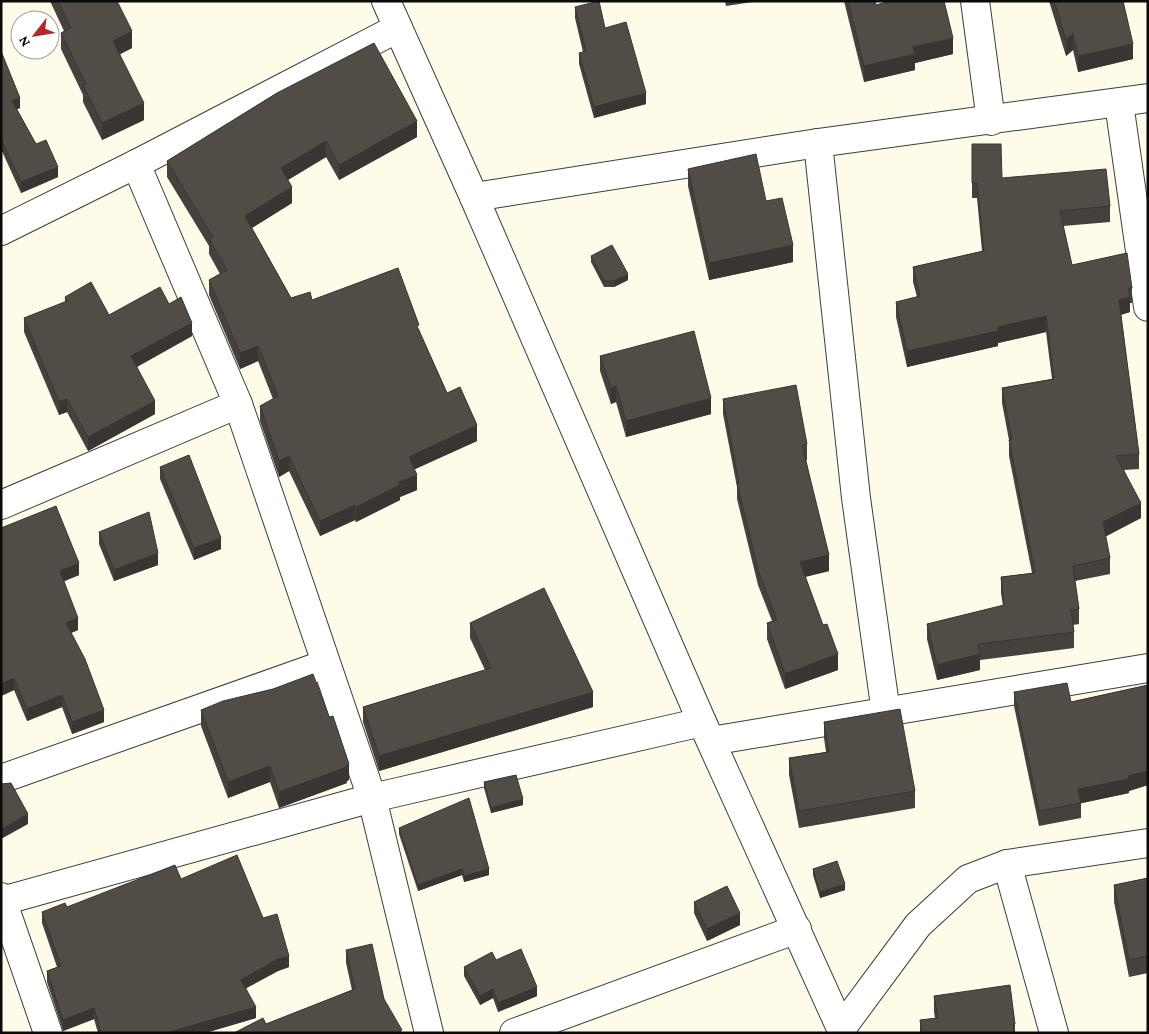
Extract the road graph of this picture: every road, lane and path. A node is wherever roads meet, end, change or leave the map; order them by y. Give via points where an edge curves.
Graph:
1 (386, 1) edge
2 (975, 1) edge
3 (398, 28) junction
4 (1148, 98) edge
5 (1119, 103) junction
6 (991, 121) junction
7 (818, 144) junction
8 (136, 164) junction
9 (474, 197) junction
10 (1, 231) edge
11 (1148, 307) edge
12 (238, 404) junction
13 (1, 505) edge
14 (326, 664) junction
15 (1148, 668) edge
16 (886, 713) junction
17 (707, 731) junction
18 (1, 779) edge
19 (372, 798) junction
20 (1148, 843) edge
21 (1008, 864) junction
22 (2, 899) edge
23 (797, 929) junction
24 (842, 1031) edge
25 (48, 1033) edge
26 (429, 1033) edge
27 (514, 1033) edge
28 (1054, 1033) edge

1 - 3 street
2 - 6 street
3 - 8 street
3 - 9 street
4 - 5 street
5 - 6 street
5 - 11 street
6 - 7 street
7 - 9 street
7 - 16 street via 856,498
8 - 10 street
8 - 12 street
9 - 17 street
12 - 13 street
12 - 14 street
14 - 18 street
14 - 19 street
15 - 16 street
16 - 17 street
17 - 19 street
17 - 23 street
19 - 22 street
19 - 26 street
20 - 21 street
21 - 24 street via 968,879 918,925
21 - 28 street
22 - 25 street
23 - 24 street
23 - 27 street

